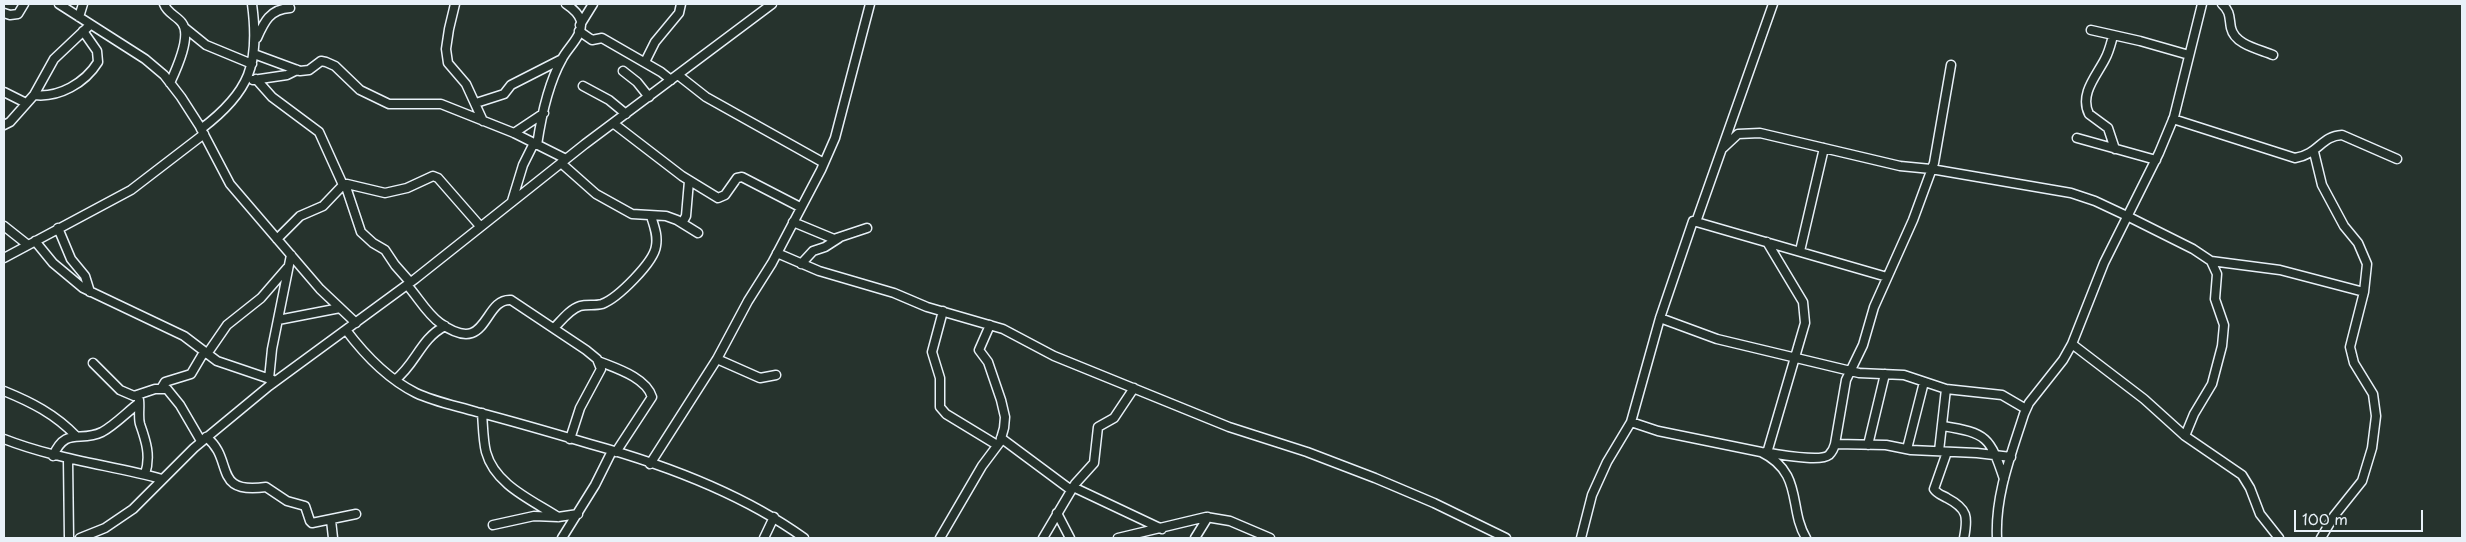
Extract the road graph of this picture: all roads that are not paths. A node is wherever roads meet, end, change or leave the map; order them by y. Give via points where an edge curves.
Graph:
1 (24, 4) edge
2 (59, 4) edge
3 (83, 4) edge
4 (164, 4) edge
5 (252, 4) edge
6 (455, 4) edge
7 (566, 4) edge
8 (594, 4) edge
9 (681, 4) edge
10 (772, 4) edge
11 (870, 4) edge
12 (1774, 4) edge
13 (2202, 4) edge
14 (2222, 4) edge
15 (273, 8) edge
16 (290, 8) dead end
17 (4, 13) edge
18 (79, 17) junction
19 (90, 25) junction
20 (185, 28) junction
21 (580, 28) junction
22 (84, 30) junction
23 (2091, 30) dead end
24 (2113, 36) junction
25 (255, 42) junction
26 (254, 54) junction
27 (2189, 55) junction
28 (2273, 55) dead end
29 (562, 59) junction
30 (644, 62) junction
31 (252, 64) junction
32 (1951, 65) dead end
33 (297, 70) junction
34 (623, 71) dead end
35 (674, 78) junction
36 (256, 79) junction
37 (170, 82) junction
38 (245, 82) junction
39 (584, 86) dead end
40 (4, 92) edge
41 (34, 95) junction
42 (648, 97) junction
43 (26, 103) junction
44 (476, 104) junction
45 (544, 113) junction
46 (626, 114) junction
47 (2173, 119) junction
48 (482, 121) junction
49 (613, 123) junction
50 (4, 124) edge
51 (202, 132) junction
52 (514, 133) junction
53 (2077, 138) dead end
54 (535, 144) junction
55 (1722, 148) junction
56 (1824, 148) junction
57 (2114, 149) junction
58 (2314, 152) junction
59 (2397, 159) dead end
60 (2156, 160) junction
61 (564, 161) junction
62 (824, 163) junction
63 (1931, 169) junction
64 (689, 180) junction
65 (344, 184) junction
66 (512, 201) junction
67 (800, 208) junction
68 (651, 216) junction
69 (2127, 216) junction
70 (792, 222) junction
71 (1696, 222) junction
72 (682, 223) junction
73 (4, 226) edge
74 (480, 226) junction
75 (58, 228) junction
76 (867, 228) dead end
77 (698, 233) dead end
78 (839, 238) junction
79 (278, 239) junction
80 (1767, 242) junction
81 (31, 243) junction
82 (1800, 251) junction
83 (777, 253) junction
84 (291, 256) junction
85 (4, 258) edge
86 (2211, 261) junction
87 (800, 264) junction
88 (288, 266) junction
89 (1887, 277) junction
90 (409, 284) junction
91 (90, 292) junction
92 (2364, 292) junction
93 (340, 308) junction
94 (943, 311) junction
95 (1660, 318) junction
96 (278, 320) junction
97 (356, 323) junction
98 (990, 325) junction
99 (445, 326) junction
100 (554, 328) junction
101 (346, 330) junction
102 (2072, 344) junction
103 (205, 353) junction
104 (1795, 357) junction
105 (716, 359) junction
106 (598, 361) junction
107 (93, 363) dead end
108 (1850, 371) junction
109 (1884, 374) junction
110 (776, 375) dead end
111 (273, 380) junction
112 (395, 380) junction
113 (1924, 382) junction
114 (162, 387) junction
115 (1134, 388) junction
116 (1946, 389) junction
117 (4, 391) edge
118 (139, 399) junction
119 (2026, 409) junction
120 (482, 413) junction
121 (1632, 422) junction
122 (1943, 426) junction
123 (76, 436) junction
124 (1910, 436) junction
125 (2185, 436) junction
126 (4, 439) edge
127 (204, 439) junction
128 (570, 439) junction
129 (999, 442) junction
130 (1835, 444) junction
131 (1868, 445) junction
132 (1906, 449) junction
133 (1924, 450) junction
134 (1939, 451) junction
135 (614, 452) junction
136 (1764, 452) junction
137 (1948, 452) junction
138 (1996, 455) junction
139 (53, 456) junction
140 (2011, 457) junction
141 (68, 459) junction
142 (650, 464) junction
143 (145, 474) junction
144 (162, 479) junction
145 (2004, 479) junction
146 (1072, 489) junction
147 (1057, 513) junction
148 (356, 514) dead end
149 (578, 514) junction
150 (558, 517) junction
151 (774, 517) junction
152 (1208, 517) junction
153 (331, 520) junction
154 (494, 525) dead end
155 (1162, 529) junction
156 (69, 538) edge
157 (80, 538) edge
158 (333, 538) edge
159 (562, 538) edge
160 (764, 538) edge
161 (804, 538) edge
162 (940, 538) edge
163 (1043, 538) edge
164 (1070, 538) edge
165 (1118, 538) edge
166 (1195, 538) edge
167 (1270, 538) edge
168 (1506, 538) edge
169 (1581, 538) edge
170 (1806, 538) edge
171 (1964, 538) edge
172 (1997, 538) edge
173 (2279, 538) edge
174 (2321, 538) edge

1 - 17 street via 18,14
2 - 18 street
3 - 18 street
4 - 20 street
5 - 25 street
6 - 44 street via 448,29 448,63 466,84
7 - 21 street via 577,14
8 - 21 street
9 - 30 street via 679,13
10 - 35 street
11 - 62 street via 835,138
12 - 55 street
13 - 27 street
14 - 28 street via 2239,40
15 - 16 street
15 - 25 street
18 - 19 street
19 - 22 street
19 - 37 street via 145,59
20 - 31 street via 206,45
20 - 37 street via 180,60
21 - 29 street
21 - 30 street via 592,40 602,38
22 - 41 street via 54,59
22 - 41 street via 97,51 98,62 94,69 74,86 60,92
23 - 24 street
24 - 27 street via 2148,42
24 - 57 street via 2089,86 2087,103 2089,114 2108,128
25 - 26 street
26 - 31 street
26 - 33 street
27 - 47 street
29 - 44 street via 511,85 504,94
29 - 45 street via 553,78
30 - 35 street
31 - 38 street
32 - 63 street
33 - 36 street via 287,75
33 - 48 street via 306,71 321,61 326,62 335,66 360,90 389,104 441,104
34 - 42 street via 638,82
35 - 42 street
35 - 62 street
36 - 38 street
36 - 65 street via 272,97 320,132
37 - 51 street
38 - 51 street via 230,104
39 - 46 street
40 - 43 street
41 - 43 street
42 - 46 street
43 - 50 street via 10,122
44 - 48 street
45 - 52 street
45 - 54 street
46 - 49 street
47 - 58 street via 2286,156 2306,156
47 - 60 street
48 - 52 street
49 - 61 street
49 - 64 street
51 - 75 street via 131,190
51 - 79 street via 230,184
52 - 54 street
53 - 57 street
54 - 61 street
54 - 66 street via 523,166
55 - 56 street via 1738,134 1748,132
55 - 71 street
56 - 63 street via 1900,166
56 - 82 street
57 - 60 street
58 - 59 street via 2327,140 2342,134
58 - 92 street via 2322,185 2344,226 2358,243 2367,264
60 - 69 street
61 - 66 street
61 - 68 street via 596,194 632,214
62 - 67 street
63 - 69 street via 2071,193
63 - 89 street via 1913,220
64 - 67 street via 720,198 737,178 742,177
64 - 72 street via 686,216
65 - 74 street via 385,193 407,188 433,176
65 - 79 street via 323,206 300,216
65 - 90 street via 361,232 385,250
66 - 74 street
67 - 70 street
68 - 72 street via 666,216
68 - 100 street via 657,235 656,247 644,268 611,299 602,304 573,309
69 - 86 street
69 - 102 street via 2104,263
70 - 78 street via 825,237
70 - 83 street
71 - 80 street
71 - 95 street via 1693,221
72 - 77 street
73 - 81 street
74 - 90 street
75 - 81 street
75 - 91 street via 68,255 85,276
76 - 78 street
78 - 87 street via 813,250
79 - 84 street
80 - 82 street
80 - 104 street via 1803,302 1805,323
81 - 85 street
81 - 91 street via 74,283
82 - 89 street
83 - 87 street
83 - 105 street
84 - 88 street
84 - 93 street
86 - 92 street via 2280,270
86 - 125 street via 2216,269 2215,298 2223,318 2222,346 2212,384
87 - 94 street
88 - 96 street
88 - 103 street via 261,298 227,325
89 - 108 street via 1863,345
90 - 97 street
90 - 99 street via 438,322
91 - 103 street via 184,336
92 - 174 street via 2350,347 2354,363 2373,394 2376,430 2362,481
93 - 96 street
93 - 97 street
94 - 98 street
94 - 129 street via 932,352 940,378 940,407 946,414
95 - 104 street via 1717,339
95 - 121 street
96 - 111 street via 270,360
97 - 101 street
98 - 115 street via 1054,356
98 - 129 street via 979,350 988,362 1005,418
99 - 100 street via 456,333 469,334 506,300 511,300
99 - 112 street via 428,337
100 - 106 street
101 - 111 street
101 - 112 street via 359,348
102 - 119 street
102 - 125 street via 2144,399
103 - 111 street via 217,362
103 - 114 street via 191,374 165,382
104 - 108 street
104 - 136 street
105 - 110 street via 760,378
105 - 142 street
106 - 128 street via 601,369 580,408
106 - 135 street via 645,385 652,397
107 - 118 street via 120,390
108 - 109 street
108 - 130 street via 1843,392
109 - 113 street via 1904,375
109 - 131 street
111 - 127 street
112 - 120 street via 435,400
113 - 116 street
113 - 124 street
114 - 118 street
114 - 127 street via 171,393
115 - 146 street via 1114,418 1098,427 1094,463
115 - 168 street via 1230,427 1375,478
116 - 119 street via 2002,395
116 - 122 street
117 - 123 street via 41,407
118 - 123 street via 102,432
118 - 143 street via 140,422 148,455
119 - 140 street
120 - 128 street
120 - 150 street via 489,461 516,491
121 - 136 street via 1676,435
121 - 169 street via 1607,462 1592,495
122 - 134 street
122 - 138 street via 1970,430 1982,436
123 - 139 street via 61,441
124 - 132 street
124 - 133 street
125 - 173 street via 2242,475 2260,514
126 - 139 street
127 - 144 street
127 - 153 street via 215,445 230,480 238,487 245,490 266,487 287,501 305,506 310,522
128 - 135 street
129 - 146 street
129 - 162 street
130 - 131 street
130 - 136 street via 1829,455 1823,458
131 - 132 street
132 - 133 street
133 - 134 street
134 - 137 street
135 - 142 street
135 - 149 street
136 - 170 street via 1774,459 1791,484
137 - 138 street
137 - 171 street via 1934,489 1964,511 1967,520
138 - 140 street
138 - 145 street
139 - 141 street
140 - 145 street
141 - 143 street
141 - 156 street
142 - 151 street
143 - 144 street
144 - 157 street via 133,509 105,528
145 - 172 street via 1996,515
146 - 147 street
146 - 155 street
147 - 163 street
147 - 164 street
148 - 153 street
149 - 150 street
149 - 159 street
150 - 154 street via 534,516
151 - 160 street
151 - 161 street
152 - 155 street
152 - 166 street
152 - 167 street via 1230,521
153 - 158 street
155 - 165 street

